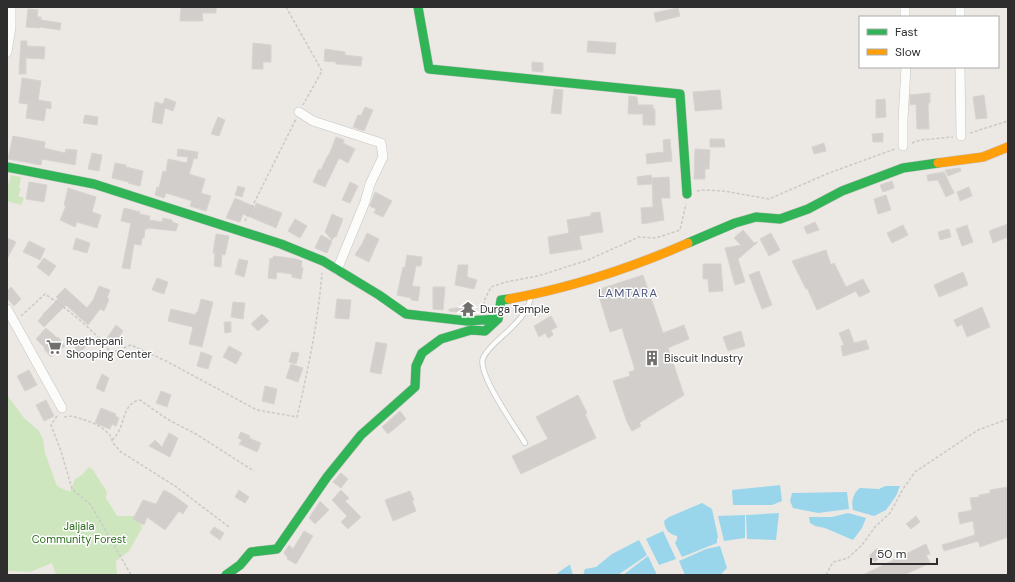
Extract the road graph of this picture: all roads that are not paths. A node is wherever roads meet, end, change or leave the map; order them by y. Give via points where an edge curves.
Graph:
1 (12, 7) edge
2 (418, 7) edge
3 (7, 52) edge
4 (906, 68) edge
5 (960, 68) edge
6 (299, 112) road end
7 (961, 136) road end
8 (903, 146) road end
9 (1008, 147) edge
10 (7, 167) edge
11 (687, 194) road end
12 (337, 270) junction
13 (532, 294) junction
14 (7, 309) edge
15 (498, 319) junction
16 (63, 413) road end
17 (525, 443) dead end
18 (226, 575) edge

1 - 3 street
2 - 11 street via 430,69 581,82 680,94
4 - 8 street
5 - 7 street
6 - 12 street via 313,121 381,143 383,157
9 - 13 street via 983,157 903,168 842,190 808,209 780,219 756,217 735,223 663,254 589,280
10 - 12 street via 94,184 281,244 323,261
12 - 15 street via 406,314 467,321
13 - 15 street via 501,300
13 - 17 lane via 523,316 495,342 483,359 483,369 494,394
14 - 16 street
15 - 18 street via 485,331 471,330 442,339 422,353 416,366 415,387 361,435 327,477 277,549 251,552 244,562

